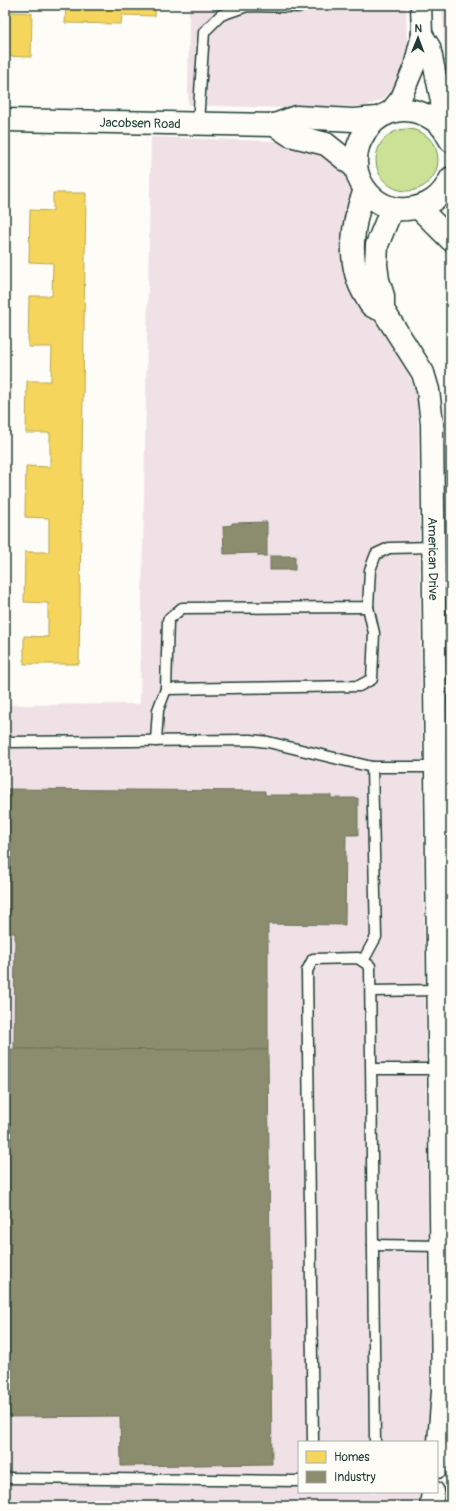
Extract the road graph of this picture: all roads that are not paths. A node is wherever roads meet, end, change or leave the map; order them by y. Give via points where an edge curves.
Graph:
1 (302, 5) edge
2 (421, 5) edge
3 (422, 34) junction
4 (383, 116) junction
5 (5, 120) edge
6 (198, 123) junction
7 (276, 125) junction
8 (447, 134) edge
9 (356, 168) junction
10 (451, 178) edge
11 (365, 190) junction
12 (392, 208) junction
13 (418, 208) junction
14 (451, 240) edge
15 (383, 310) junction
16 (434, 547) junction
17 (368, 607) junction
18 (166, 688) junction
19 (156, 741) junction
20 (5, 742) edge
21 (372, 767) junction
22 (436, 767) junction
23 (363, 961) junction
24 (439, 990) junction
25 (371, 992) junction
26 (372, 1069) junction
27 (439, 1069) junction
28 (374, 1245) junction
29 (441, 1246) junction
30 (314, 1441) edge
31 (375, 1441) edge
32 (438, 1452) edge
33 (5, 1478) edge
34 (298, 1481) edge
35 (433, 1493) edge
36 (431, 1506) edge

1 - 6 lane via 247,6 221,15 204,32
2 - 3 street
3 - 4 street via 414,67 401,98
3 - 8 street via 430,47
4 - 7 street, Jacobsen Road via 353,120 296,117
4 - 8 street, Jacobsen Road via 402,110 417,112 431,118
4 - 9 street via 367,128 360,140 356,153
5 - 6 street, Jacobsen Road
6 - 7 street, Jacobsen Road
7 - 9 street via 290,135 326,144
9 - 11 street
10 - 13 street via 434,201
11 - 12 street via 373,198
11 - 15 street, American Drive via 354,222 353,250 360,286 371,305
12 - 13 street
12 - 15 street, American Drive via 377,245 376,265 383,296
13 - 14 street
15 - 16 street, American Drive via 423,373 428,390 432,423
16 - 17 lane via 389,548 376,554 370,570
16 - 22 street, American Drive
17 - 18 lane via 182,608 168,620
17 - 18 lane via 374,633 372,678 359,686
18 - 19 lane via 158,710
19 - 20 lane
19 - 21 lane via 268,742
21 - 22 lane
21 - 23 lane via 376,937
22 - 24 street, American Drive
23 - 25 lane via 370,966
23 - 30 lane via 358,958 313,959 307,971
24 - 25 lane
24 - 27 street, American Drive
25 - 26 lane
26 - 27 lane
26 - 28 lane
27 - 29 street, American Drive
28 - 29 lane
28 - 31 lane
29 - 32 street, American Drive via 442,1391
33 - 34 lane
35 - 36 street

